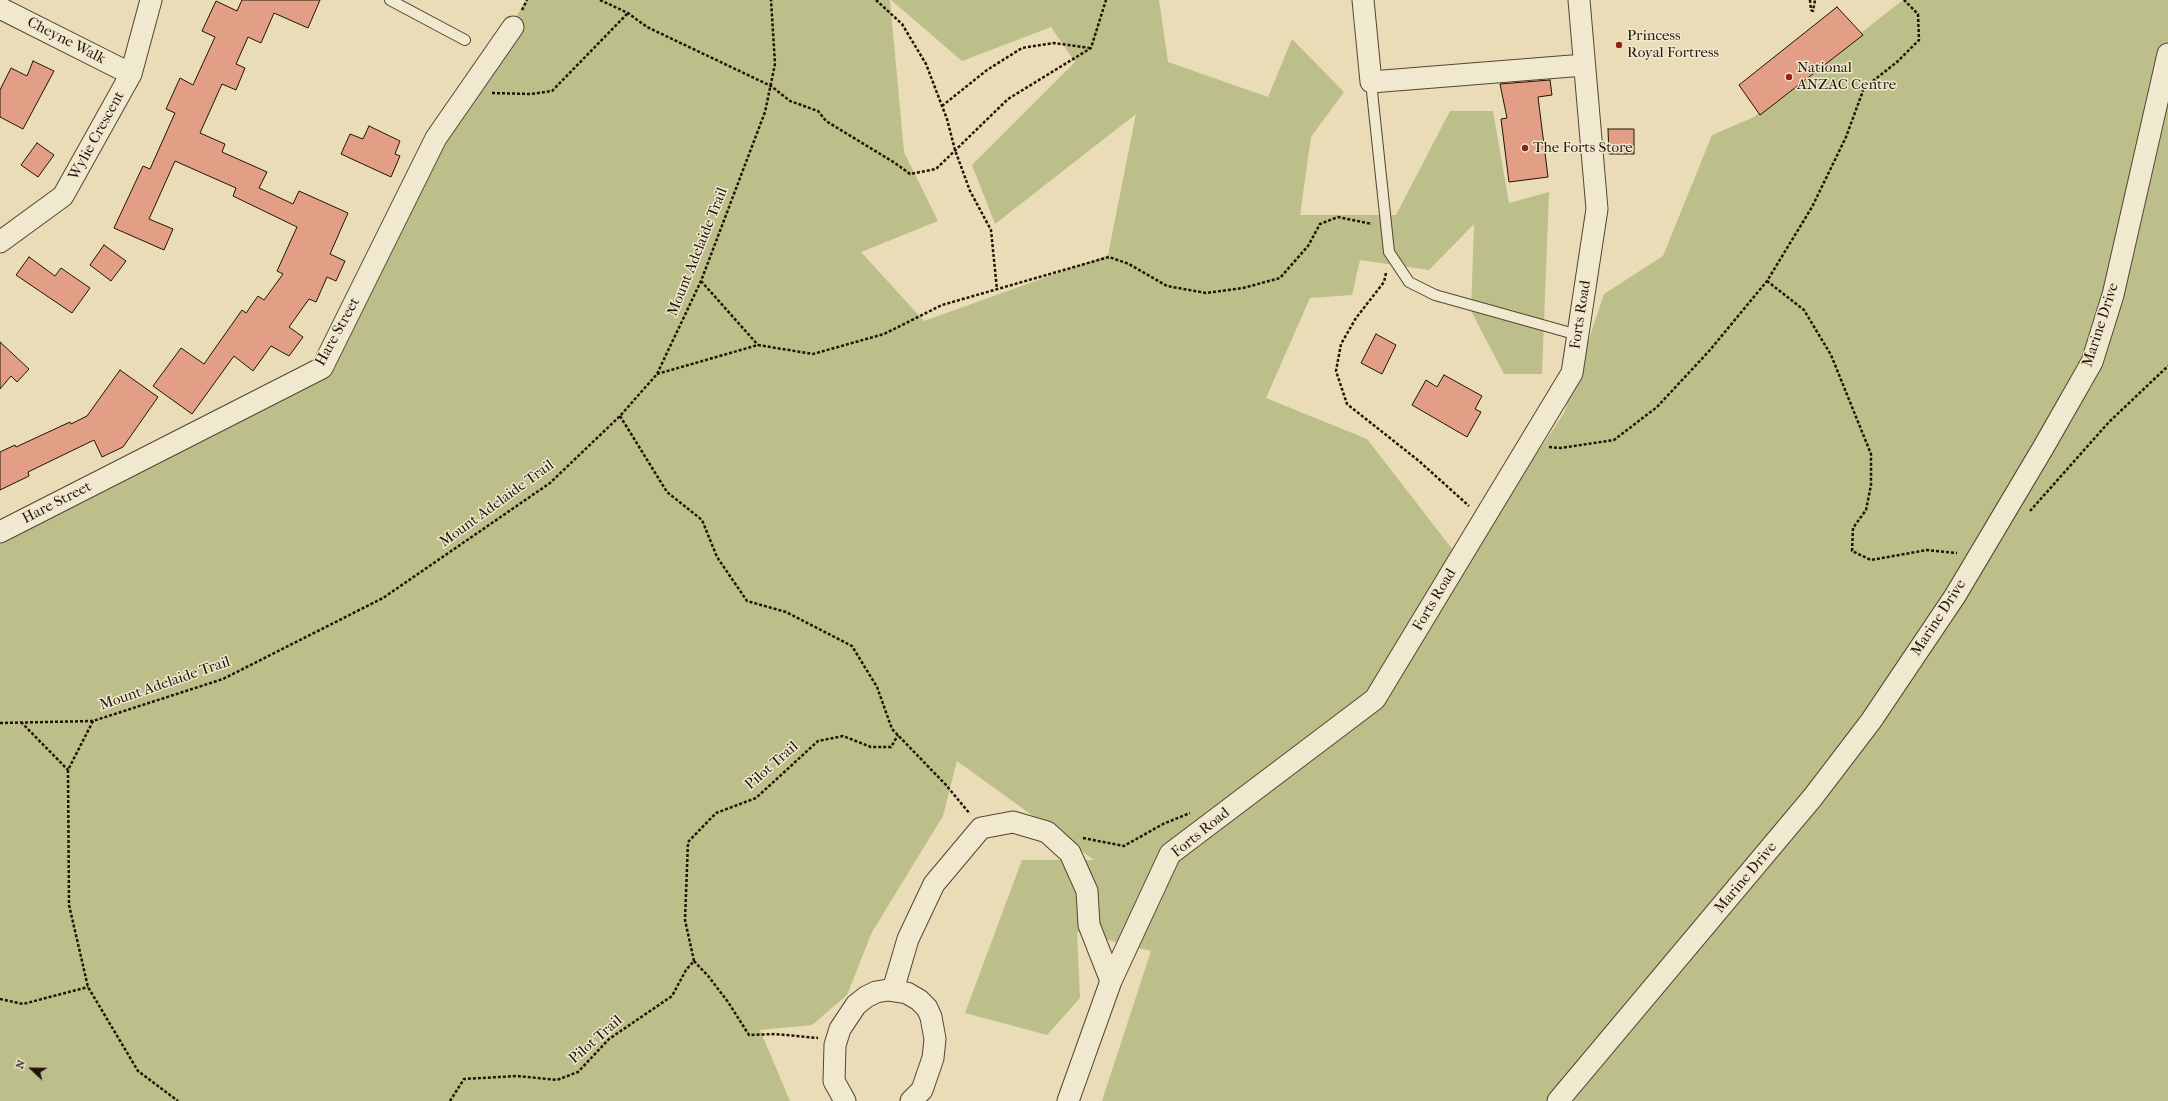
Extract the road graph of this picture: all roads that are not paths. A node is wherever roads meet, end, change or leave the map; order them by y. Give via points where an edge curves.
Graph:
1 (151, 0) edge
2 (390, 0) edge
3 (1363, 0) edge
4 (1579, 0) edge
5 (0, 8) edge
6 (513, 27) dead end
7 (465, 40) dead end
8 (2168, 54) edge
9 (1584, 66) junction
10 (131, 74) junction
11 (1372, 82) junction
12 (0, 242) edge
13 (1578, 335) junction
14 (0, 532) edge
15 (1111, 981) junction
16 (893, 990) junction
17 (845, 1101) edge
18 (911, 1101) edge
19 (1068, 1101) edge
20 (1558, 1101) edge

1 - 10 street, Wylie Crescent
2 - 7 lane
3 - 11 street
4 - 9 street, Forts Road
5 - 10 street, Cheyne Walk
6 - 14 street, Hare Street via 436,138 322,368
8 - 20 street, Marine Drive via 2113,295 2092,362 1979,557 1871,721 1813,797
9 - 11 street
9 - 13 street, Forts Road via 1597,209
10 - 12 street, Wylie Crescent via 63,196
11 - 13 lane via 1390,252 1409,282 1435,295
13 - 15 street, Forts Road via 1572,373 1375,699 1170,854
15 - 16 street via 1089,925 1087,892 1070,853 1047,832 1013,822 982,828 934,884 908,939
15 - 19 street, Forts Road
16 - 17 street via 876,992 866,997 856,1005 840,1029 836,1039 834,1081
16 - 18 street via 907,993 919,1000 929,1012 933,1028 933,1058 929,1073 922,1090

